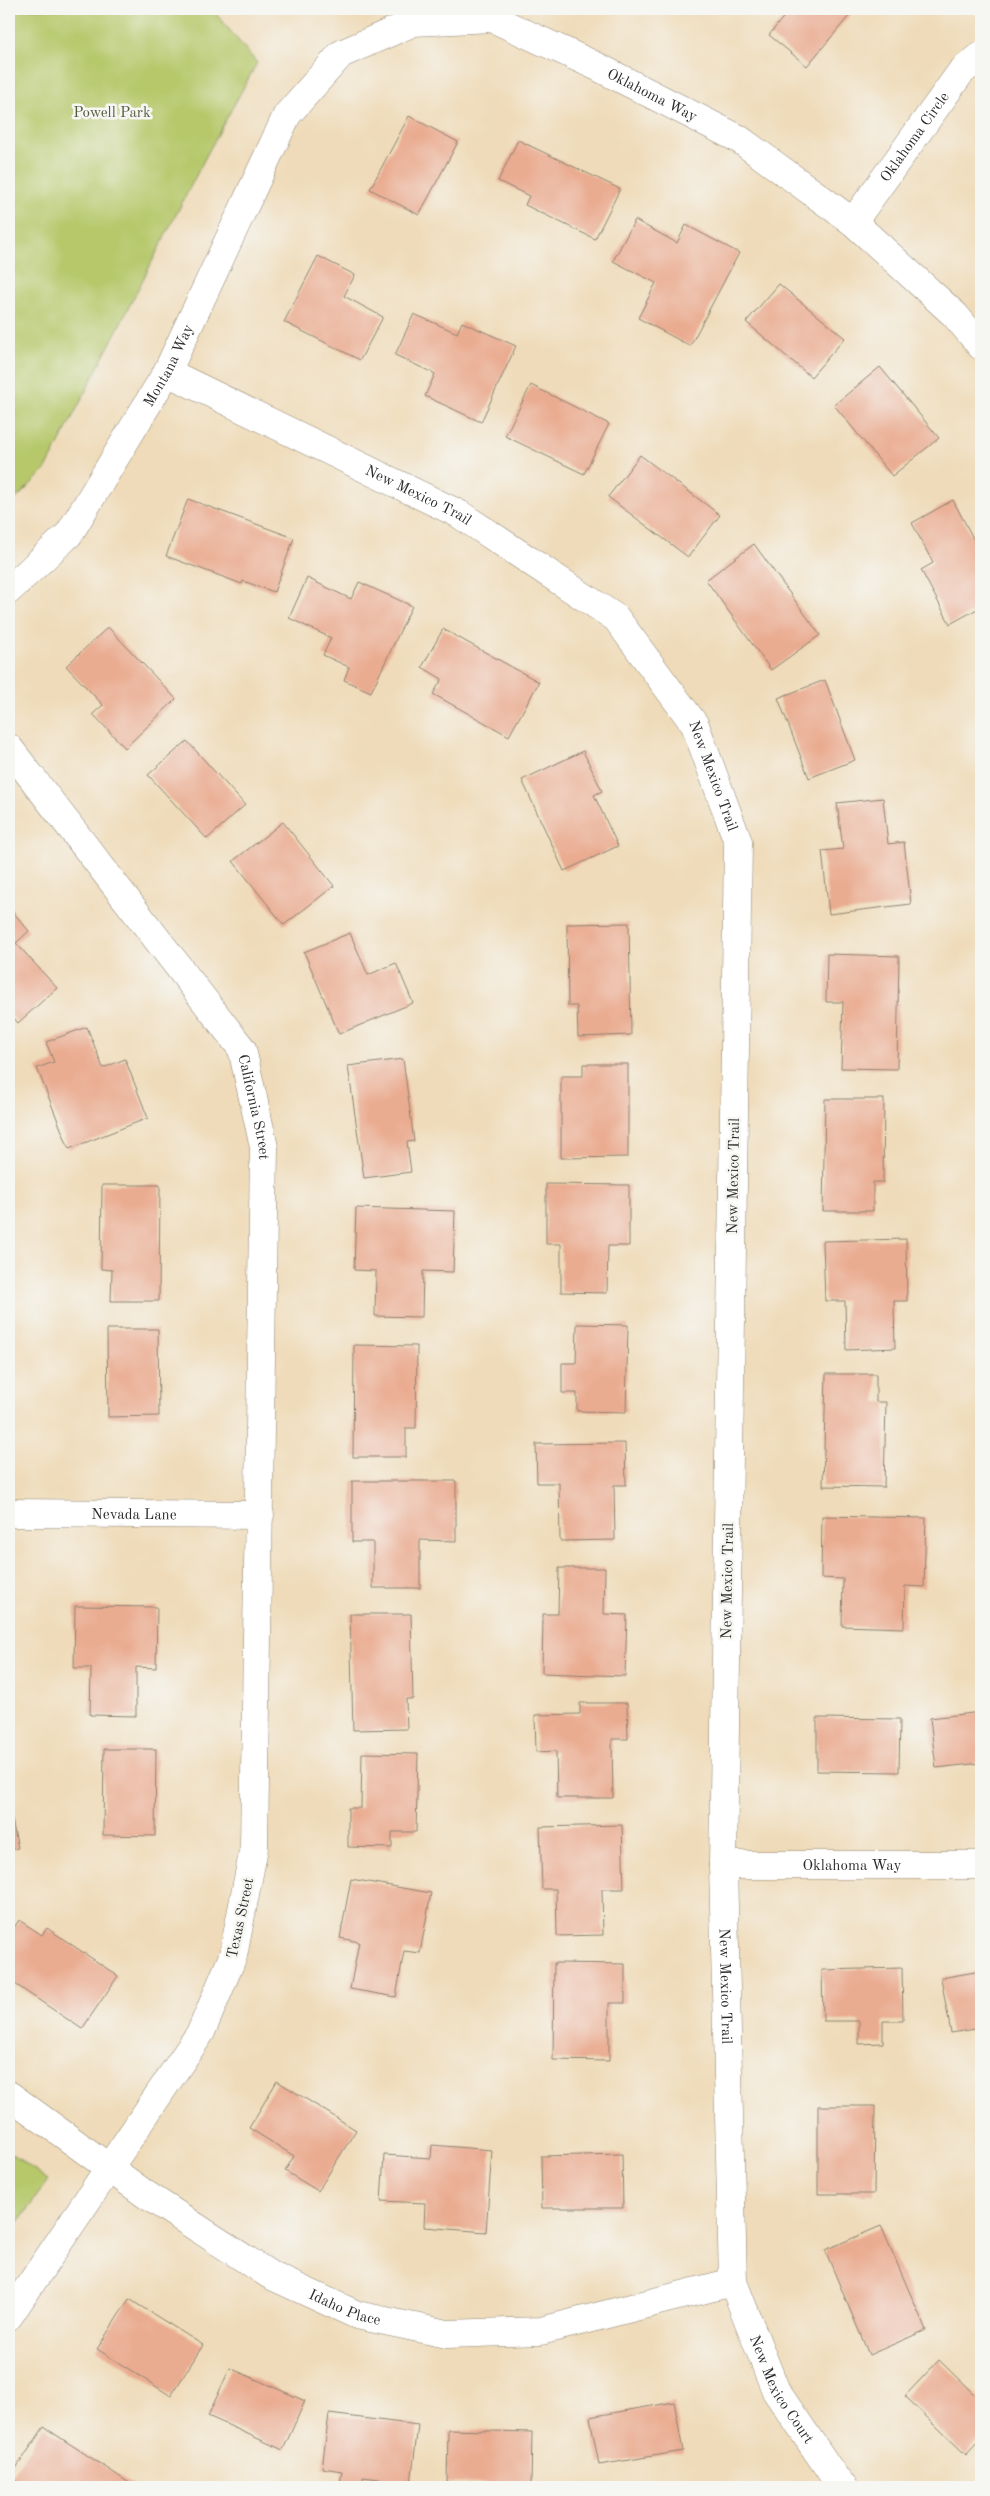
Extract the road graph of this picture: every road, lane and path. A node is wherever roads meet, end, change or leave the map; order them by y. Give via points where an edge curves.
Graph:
1 (981, 56) edge
2 (287, 115) joint
3 (853, 222) junction
4 (981, 346) edge
5 (167, 372) junction
6 (9, 590) edge
7 (9, 748) edge
8 (9, 1513) edge
9 (260, 1515) junction
10 (723, 1865) junction
11 (981, 1865) edge
12 (9, 2095) edge
13 (107, 2168) junction
14 (733, 2282) junction
15 (9, 2316) edge
16 (844, 2487) edge

1 - 3 street, Oklahoma Circle via 961,72
2 - 3 street, Oklahoma Way via 341,54 414,22 492,18 596,66 739,139
2 - 5 street, Montana Way
3 - 4 street, Oklahoma Way via 955,315
5 - 6 street, Montana Way via 69,534
5 - 10 street, New Mexico Trail via 459,514 616,618 695,725 738,842
7 - 9 street, California Street via 242,1049 264,1147
8 - 9 street, Nevada Lane
9 - 13 street, Texas Street via 254,1848 234,1956 201,2032
10 - 11 street, Oklahoma Way
10 - 14 street, New Mexico Trail
12 - 13 street, Idaho Place
13 - 14 street, Idaho Place via 270,2275 357,2315 447,2334 541,2331
13 - 15 street, Texas Street
14 - 16 street, New Mexico Court via 776,2391

